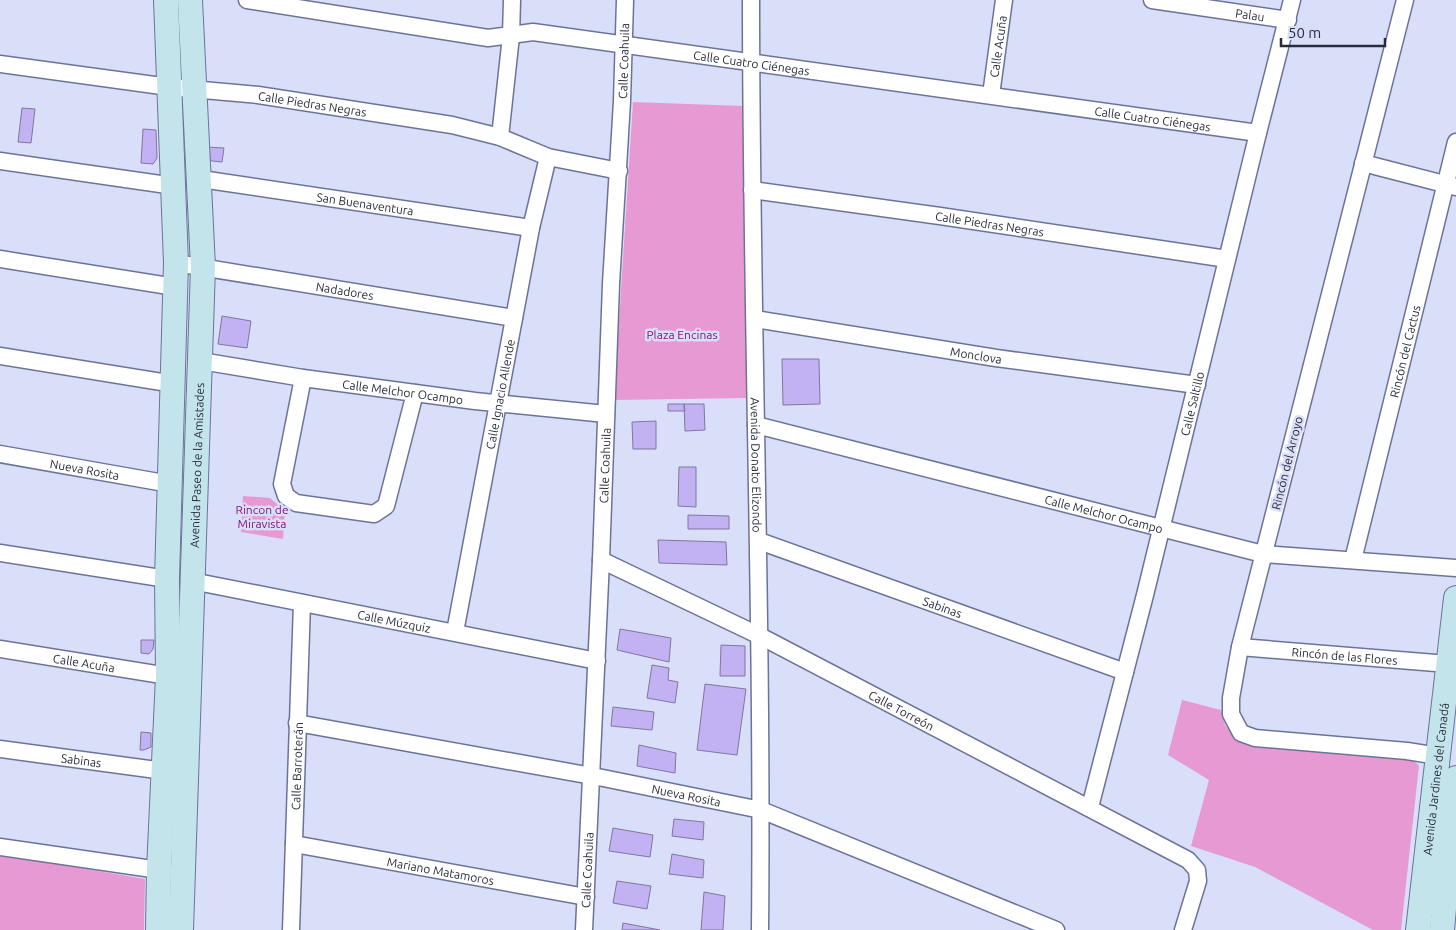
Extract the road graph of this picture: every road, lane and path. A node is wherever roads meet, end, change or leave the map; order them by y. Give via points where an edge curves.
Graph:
1 (166, 0) edge
2 (190, 0) edge
3 (247, 0) edge
4 (512, 0) edge
5 (625, 0) edge
6 (751, 0) edge
7 (1004, 0) edge
8 (1152, 0) edge
9 (1292, 0) edge
10 (1405, 0) edge
11 (1288, 20) junction
12 (511, 36) junction
13 (624, 44) junction
14 (751, 61) junction
15 (0, 64) edge
16 (169, 87) junction
17 (196, 90) junction
18 (991, 94) junction
19 (1258, 133) junction
20 (500, 137) junction
21 (1456, 142) edge
22 (548, 157) junction
23 (0, 162) edge
24 (1363, 163) junction
25 (618, 171) junction
26 (201, 179) junction
27 (174, 186) junction
28 (1450, 186) edge
29 (752, 190) junction
30 (531, 228) junction
31 (0, 259) edge
32 (1227, 259) junction
33 (176, 263) junction
34 (203, 268) junction
35 (175, 287) junction
36 (514, 318) junction
37 (755, 319) junction
38 (0, 356) edge
39 (201, 361) junction
40 (303, 378) junction
41 (174, 384) junction
42 (1197, 386) junction
43 (415, 393) junction
44 (498, 403) junction
45 (606, 414) junction
46 (756, 425) junction
47 (172, 440) junction
48 (198, 444) junction
49 (0, 454) edge
50 (170, 484) junction
51 (1161, 529) junction
52 (759, 542) junction
53 (0, 553) edge
54 (1263, 554) junction
55 (601, 560) junction
56 (1353, 560) junction
57 (1456, 568) edge
58 (167, 578) junction
59 (192, 581) junction
60 (1456, 598) edge
61 (302, 603) junction
62 (179, 621) junction
63 (455, 632) junction
64 (760, 636) junction
65 (1240, 647) junction
66 (0, 649) edge
67 (597, 661) junction
68 (1448, 664) junction
69 (1125, 672) junction
70 (168, 676) junction
71 (297, 723) junction
72 (0, 749) edge
73 (1438, 756) junction
74 (164, 771) junction
75 (591, 776) junction
76 (1456, 778) edge
77 (174, 801) junction
78 (1090, 807) junction
79 (761, 810) junction
80 (1444, 842) edge
81 (294, 844) junction
82 (0, 847) edge
83 (159, 870) junction
84 (586, 897) junction
85 (1447, 929) edge
86 (158, 930) edge
87 (181, 930) edge
88 (291, 930) edge
89 (584, 930) edge
90 (760, 930) edge
91 (1056, 930) edge
92 (1183, 930) edge
93 (1418, 930) edge

1 - 16 street, Avenida Paseo de la Amistades
2 - 17 street, Avenida Paseo de la Amistades
3 - 12 street, Calle Cuatro Ciénegas via 488,38
4 - 12 street
5 - 13 street, Calle Coahuila
6 - 14 street, Avenida Donato Elizondo
7 - 18 street, Calle Acuña
8 - 11 street, Palau
9 - 11 street, Calle Saltillo
10 - 24 street, Rincón del Arroyo
11 - 19 street, Calle Saltillo
12 - 13 street, Calle Cuatro Ciénegas via 534,32
12 - 20 street
13 - 14 street, Calle Cuatro Ciénegas
13 - 25 street, Calle Coahuila
14 - 18 street, Calle Cuatro Ciénegas
14 - 29 street, Avenida Donato Elizondo
15 - 16 street, Calle Piedras Negras
16 - 17 street, Calle Piedras Negras
16 - 27 street, Avenida Paseo de la Amistades
17 - 20 street, Calle Piedras Negras via 352,108 452,125
17 - 26 street, Avenida Paseo de la Amistades
18 - 19 street, Calle Cuatro Ciénegas
19 - 32 street, Calle Saltillo
20 - 22 street, Calle Piedras Negras
21 - 28 street, Rincón del Cactus
22 - 25 street, Calle Piedras Negras
22 - 30 street, Calle Ignacio Allende
23 - 27 street
24 - 28 street
24 - 54 street, Rincón del Arroyo
25 - 45 street, Calle Coahuila
26 - 30 street, San Buenaventura
26 - 34 street, Avenida Paseo de la Amistades
27 - 33 street, Avenida Paseo de la Amistades
28 - 56 street, Rincón del Cactus
29 - 32 street, Calle Piedras Negras
29 - 37 street, Avenida Donato Elizondo
30 - 36 street, Calle Ignacio Allende
31 - 35 street
32 - 42 street, Calle Saltillo
33 - 34 street, Nadadores
33 - 35 street, Avenida Paseo de la Amistades
34 - 36 street, Nadadores
34 - 39 street, Avenida Paseo de la Amistades
35 - 41 street, Avenida Paseo de la Amistades
36 - 44 street, Calle Ignacio Allende
37 - 42 street, Monclova
37 - 46 street, Avenida Donato Elizondo
38 - 41 street
39 - 40 street, Calle Melchor Ocampo
39 - 48 street, Avenida Paseo de la Amistades
40 - 43 street, Calle Melchor Ocampo
40 - 43 street via 282,484 286,496 296,503 374,514 386,506
41 - 47 street, Avenida Paseo de la Amistades
42 - 51 street, Calle Saltillo
43 - 44 street, Calle Melchor Ocampo
44 - 45 street, Calle Melchor Ocampo
44 - 63 street, Calle Ignacio Allende
45 - 55 street, Calle Coahuila
46 - 51 street, Calle Melchor Ocampo
46 - 52 street, Avenida Donato Elizondo
47 - 48 street
47 - 50 street, Avenida Paseo de la Amistades
48 - 59 street, Avenida Paseo de la Amistades
49 - 50 street, Nueva Rosita
50 - 58 street, Avenida Paseo de la Amistades
51 - 54 street, Calle Melchor Ocampo
51 - 69 street, Calle Saltillo
52 - 64 street, Avenida Donato Elizondo
52 - 69 street, Sabinas
53 - 58 street
54 - 56 street, Calle Melchor Ocampo
54 - 65 street, Rincón del Arroyo
55 - 64 street, Calle Torreón
55 - 67 street, Calle Coahuila
56 - 57 street, Calle Melchor Ocampo
58 - 62 street, Avenida Paseo de la Amistades
59 - 61 street, Calle Múzquiz
59 - 62 street, Avenida Paseo de la Amistades
60 - 68 street, Avenida Jardines del Canadá
61 - 63 street, Calle Múzquiz
61 - 71 street, Calle Barroterán
62 - 70 street, Avenida Paseo de la Amistades
62 - 77 street, Avenida Paseo de la Amistades
63 - 67 street, Calle Múzquiz
64 - 78 street, Calle Torreón
64 - 79 street, Avenida Donato Elizondo
65 - 68 street, Rincón de las Flores
65 - 73 street, Rincón del Arroyo via 1231,714 1241,732 1255,738
66 - 70 street, Calle Acuña
67 - 75 street, Calle Coahuila
68 - 73 street, Avenida Jardines del Canadá
69 - 78 street, Calle Saltillo
70 - 74 street, Avenida Paseo de la Amistades
71 - 75 street, Nueva Rosita
71 - 81 street, Calle Barroterán
72 - 74 street, Sabinas
73 - 80 street, Avenida Jardines del Canadá
74 - 77 street, Avenida Paseo de la Amistades
75 - 79 street, Nueva Rosita
75 - 84 street, Calle Coahuila
76 - 80 street, Avenida Jardines del Canadá
77 - 83 street, Avenida Paseo de la Amistades
77 - 87 street, Avenida Paseo de la Amistades
78 - 92 street, Calle Torreón via 1188,860 1197,870 1198,881
79 - 90 street, Avenida Donato Elizondo
79 - 91 street, Nueva Rosita
80 - 85 street, Avenida Jardines del Canadá
80 - 93 street, Avenida Jardines del Canadá
81 - 84 street, Mariano Matamoros
81 - 88 street, Calle Barroterán
82 - 83 street
83 - 86 street, Avenida Paseo de la Amistades
84 - 89 street, Calle Coahuila

